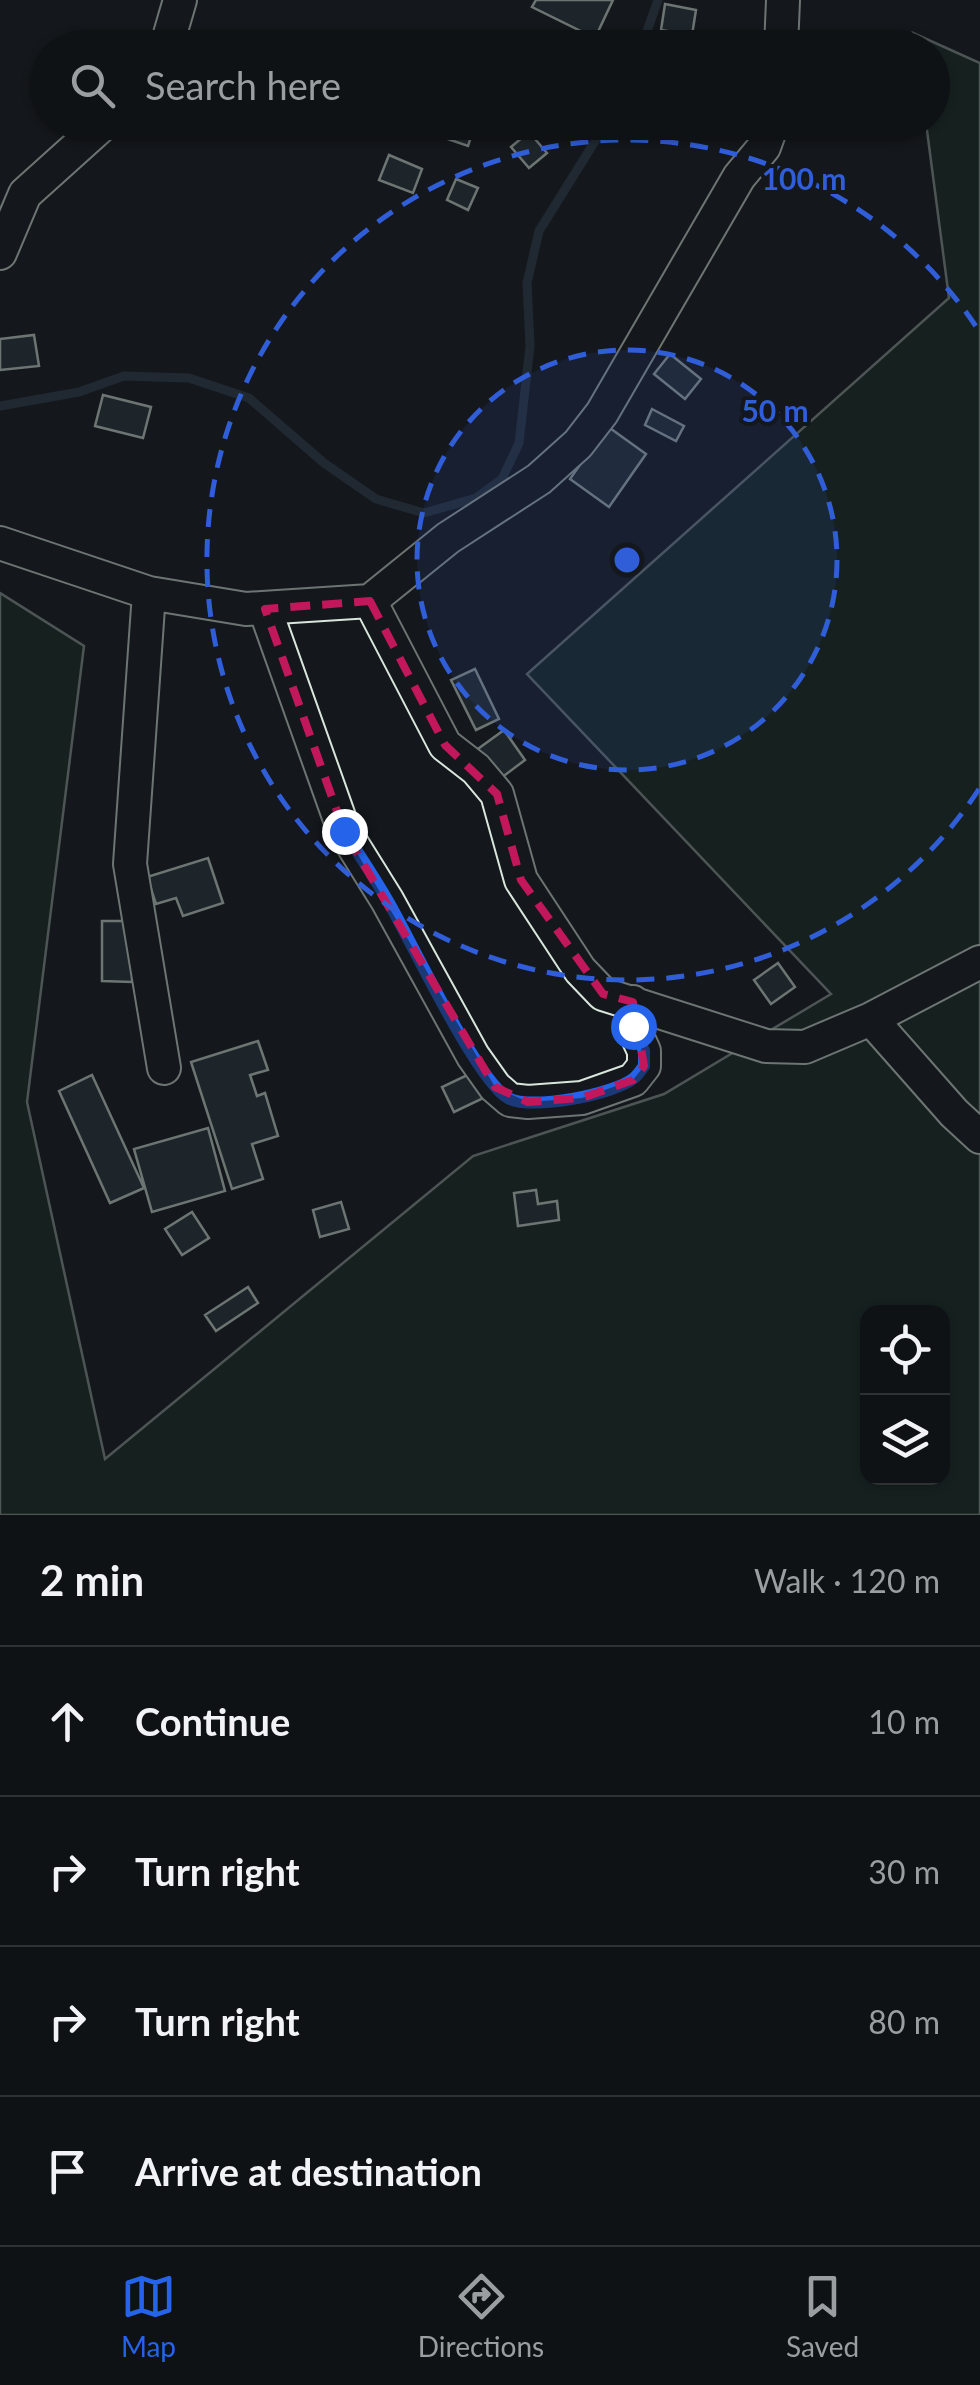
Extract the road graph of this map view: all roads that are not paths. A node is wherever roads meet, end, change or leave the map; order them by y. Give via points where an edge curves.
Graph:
1 (180, 0) edge
2 (783, 0) edge
3 (171, 30) edge
4 (782, 30) edge
5 (84, 140) edge
6 (766, 140) edge
7 (0, 252) edge
8 (0, 543) edge
9 (149, 592) junction
10 (370, 601) junction
11 (265, 609) junction
12 (980, 962) edge
13 (634, 1002) junction
14 (871, 1019) junction
15 (164, 1068) dead end
16 (980, 1137) edge

1 - 3 street
2 - 4 street
5 - 7 street via 25,194
6 - 10 street via 578,444
8 - 9 street
9 - 11 street
9 - 15 street via 130,864
10 - 11 street
10 - 13 street via 444,745 497,794 521,880 580,970 603,994
11 - 13 street via 344,831 495,1087 510,1100 528,1102 582,1098 632,1080 644,1066
12 - 14 street
13 - 14 street via 766,1046 805,1047
14 - 16 street

